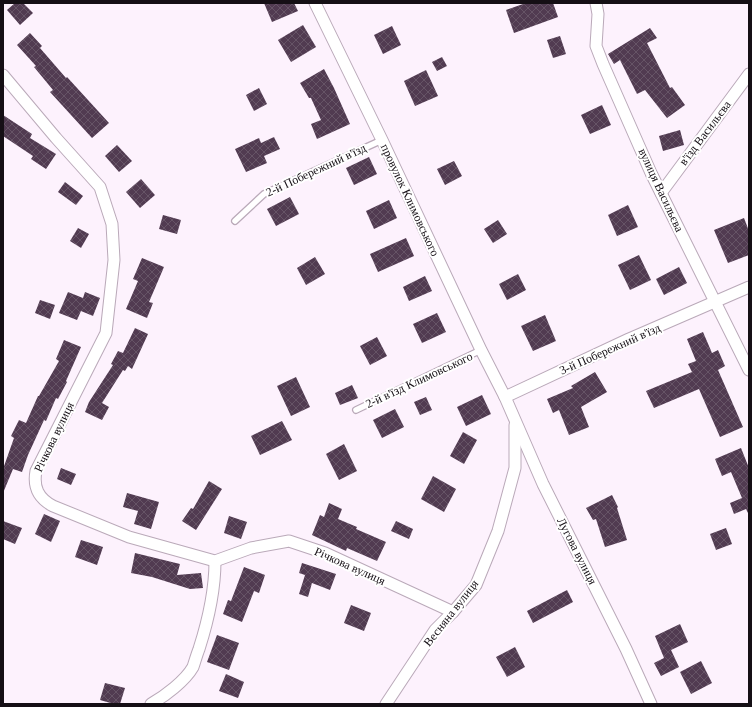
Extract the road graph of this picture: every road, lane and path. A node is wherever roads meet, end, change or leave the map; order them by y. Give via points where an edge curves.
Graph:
1 (315, 3) edge
2 (596, 3) edge
3 (749, 74) edge
4 (3, 75) edge
5 (382, 140) junction
6 (661, 193) junction
7 (235, 221) dead end
8 (749, 287) edge
9 (715, 302) junction
10 (481, 350) junction
11 (749, 370) edge
12 (505, 397) junction
13 (356, 410) dead end
14 (515, 420) junction
15 (215, 561) junction
16 (453, 612) junction
17 (152, 704) edge
18 (386, 704) edge
19 (651, 704) edge

1 - 5 street, провулок Климовського
2 - 6 street, вулиця Васильєва via 596,46
3 - 6 street, в'їзд Васильєва
4 - 15 street, Річкова вулиця via 100,187 112,224 114,260 106,333 36,471 34,480 39,496 53,506 129,537
5 - 7 lane, 2-й Побережний в'їзд via 264,194
5 - 10 street, провулок Климовського
6 - 9 street, вулиця Васильєва
8 - 9 street, 3-й Побережний в'їзд
9 - 11 street, вулиця Васильєва
9 - 12 street, 3-й Побережний в'їзд
10 - 12 street, провулок Климовського
10 - 13 lane, 2-й в'їзд Климовського
12 - 14 street, Лугова вулиця
14 - 16 street, Весняна вулиця via 515,468 498,531 476,585
14 - 19 street, Лугова вулиця via 543,484
15 - 16 street, Річкова вулиця via 251,548 289,541 326,553
15 - 17 street via 207,624 193,667 182,680
16 - 18 street, Весняна вулиця via 435,630

